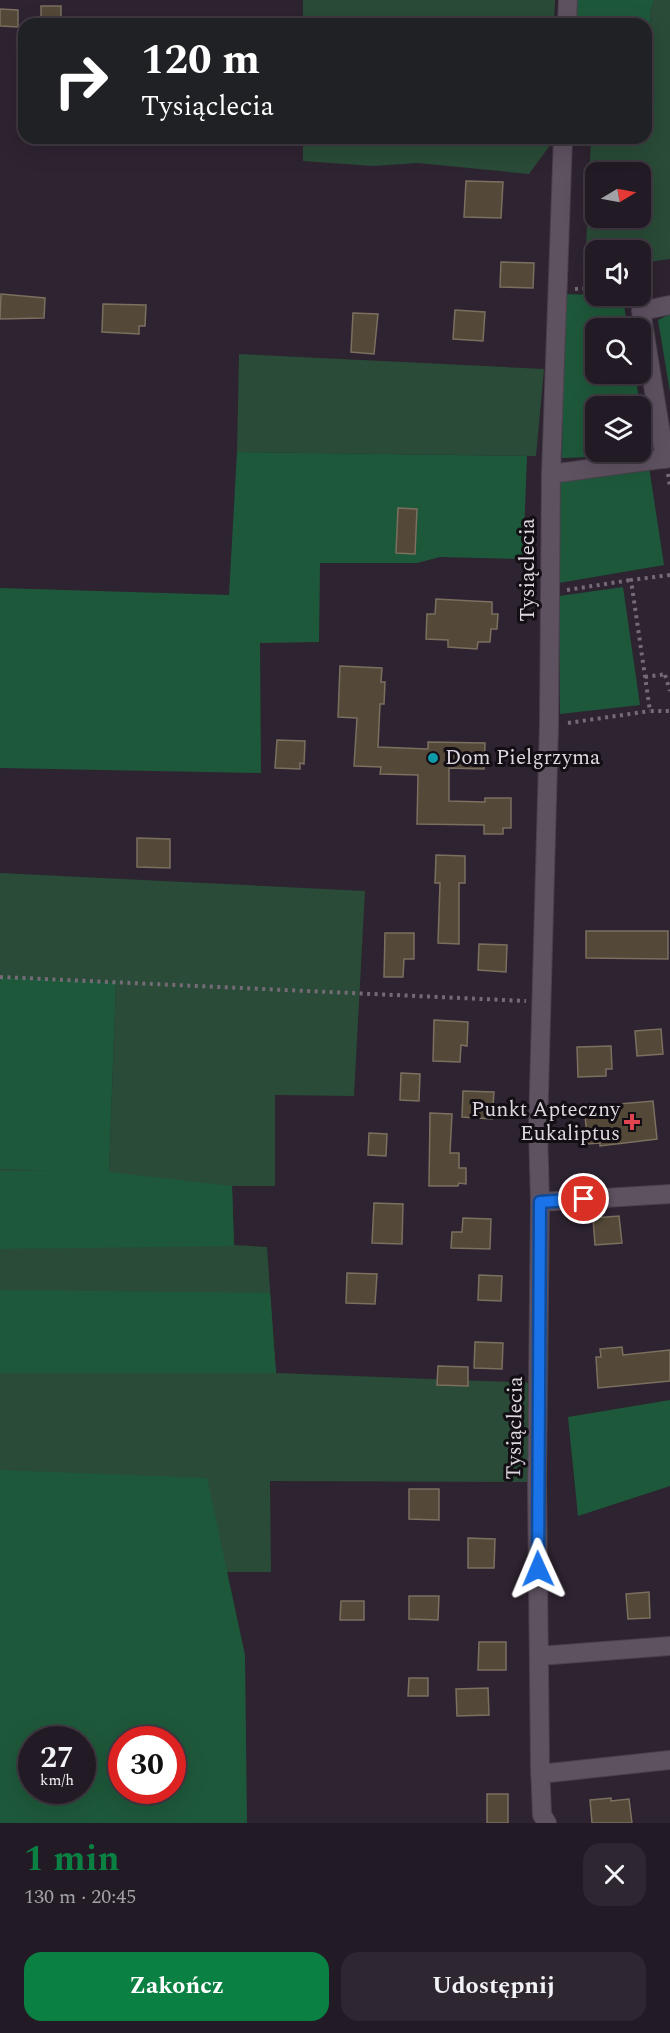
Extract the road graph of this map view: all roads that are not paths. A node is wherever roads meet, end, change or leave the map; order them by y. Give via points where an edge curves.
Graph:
1 (568, 0) edge
2 (567, 18) edge
3 (563, 144) edge
4 (670, 305) edge
5 (668, 459) edge
6 (551, 474) junction
7 (670, 1194) edge
8 (540, 1202) junction
9 (670, 1646) edge
10 (539, 1656) junction
11 (670, 1760) edge
12 (540, 1774) junction
13 (548, 1823) edge

1 - 2 street
3 - 6 street, Tysiąclecia
4 - 5 street via 641,311
5 - 6 street
6 - 8 street, Tysiąclecia via 538,1128
7 - 8 street
8 - 10 street, Tysiąclecia
9 - 10 street
10 - 12 street, Tysiąclecia
11 - 12 street
12 - 13 street, Tysiąclecia via 542,1815

